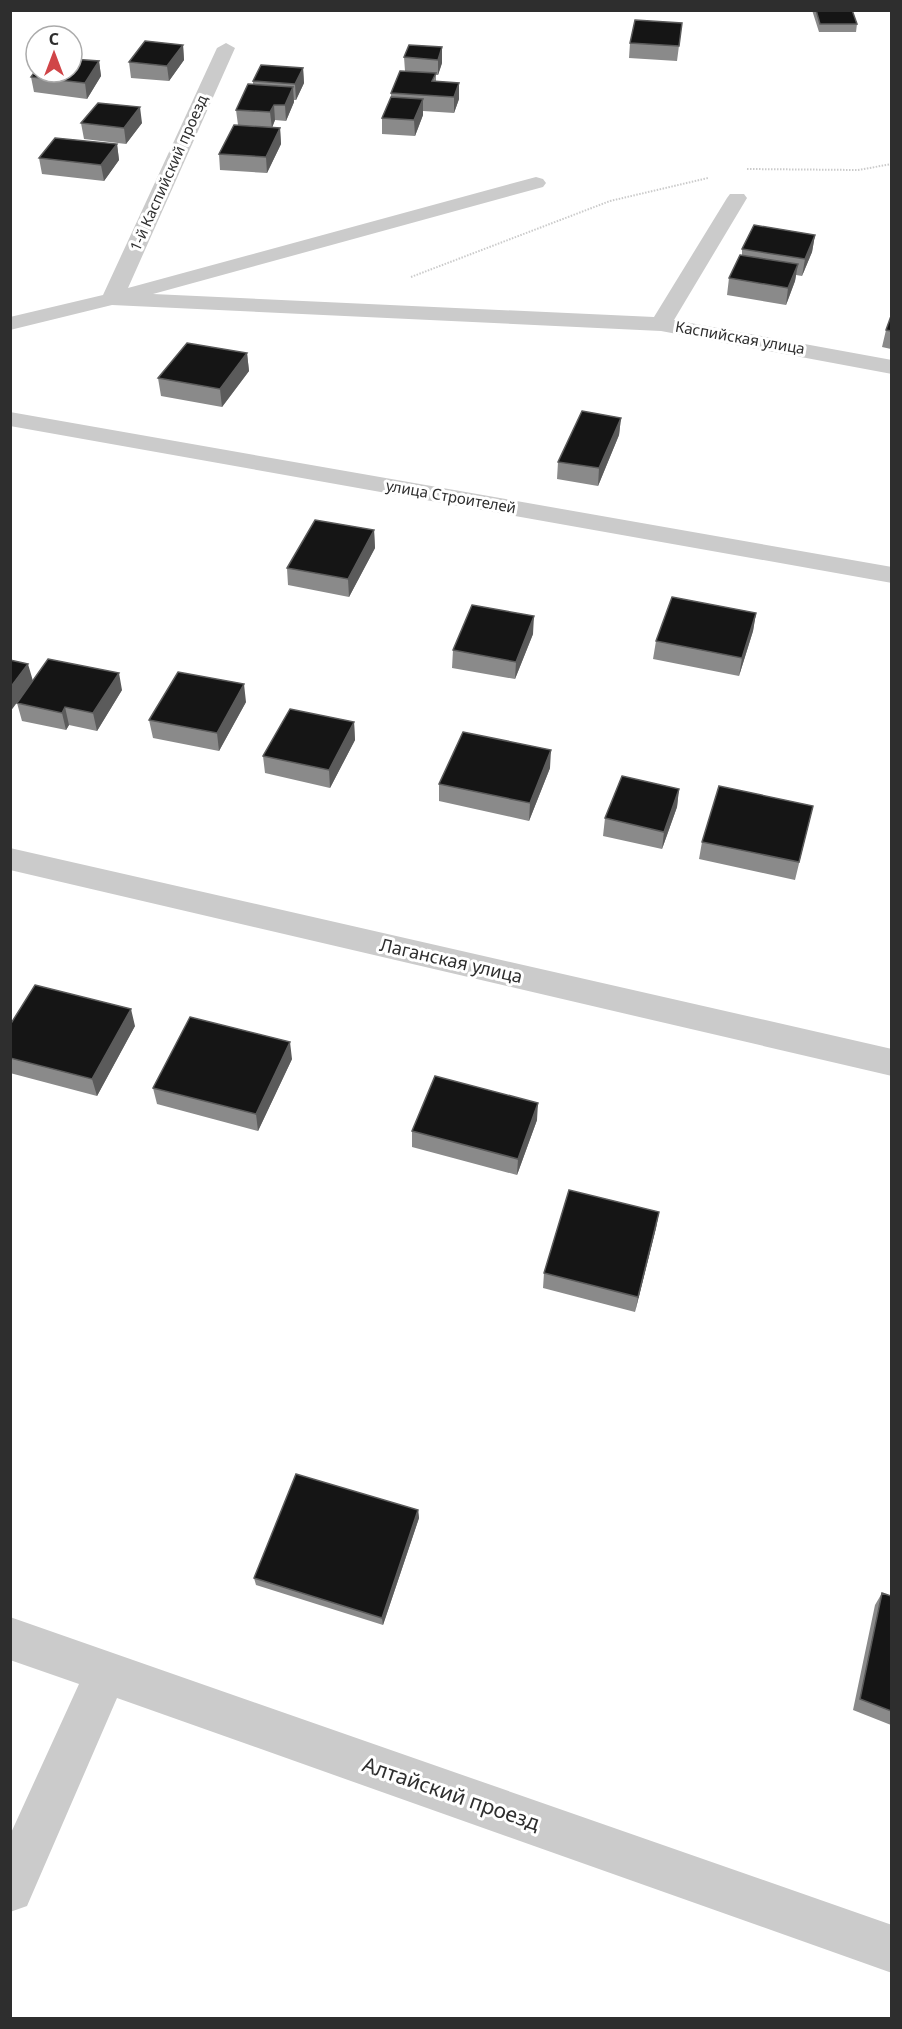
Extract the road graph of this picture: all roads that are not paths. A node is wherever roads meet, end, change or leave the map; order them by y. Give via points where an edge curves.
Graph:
1 (226, 48) dead end
2 (536, 183) dead end
3 (737, 198) dead end
4 (112, 299) junction
5 (10, 324) edge
6 (661, 324) junction
7 (891, 367) edge
8 (10, 419) edge
9 (891, 575) edge
10 (10, 859) edge
11 (891, 1064) edge
12 (10, 1638) edge
13 (106, 1672) junction
14 (10, 1889) edge
15 (891, 1949) edge

1 - 4 street, 1-й Каспийский проезд
2 - 4 street
3 - 6 street, Каспийская улица
4 - 5 street
4 - 6 street
6 - 7 street, Каспийская улица
8 - 9 street, улица Строителей
10 - 11 street, Лаганская улица
12 - 13 street, Алтайский проезд
13 - 14 street
13 - 15 street, Алтайский проезд

